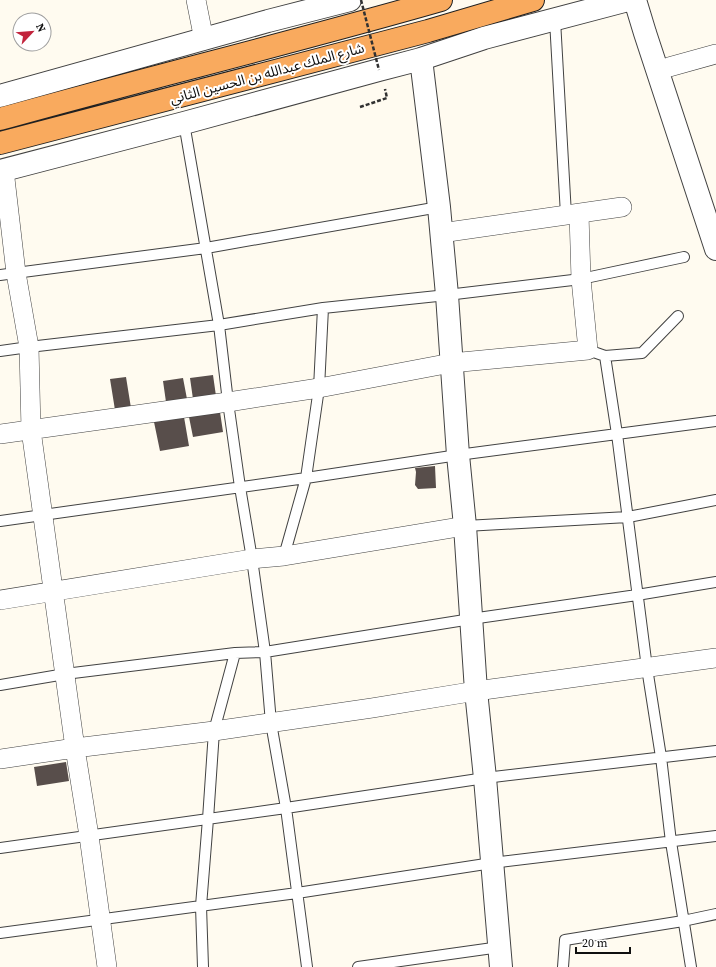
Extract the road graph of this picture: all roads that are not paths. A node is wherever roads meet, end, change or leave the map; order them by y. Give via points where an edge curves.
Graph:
1 (196, 0) edge
2 (350, 0) edge
3 (441, 0) edge
4 (533, 0) edge
5 (628, 0) edge
6 (635, 0) edge
7 (650, 0) edge
8 (555, 20) junction
9 (204, 40) junction
10 (716, 54) edge
11 (421, 59) junction
12 (669, 67) junction
13 (0, 96) edge
14 (0, 119) edge
15 (184, 123) junction
16 (0, 143) edge
17 (694, 161) junction
18 (2, 170) edge
19 (439, 207) junction
20 (622, 207) dead end
21 (716, 211) edge
22 (572, 214) junction
23 (441, 233) junction
24 (206, 248) junction
25 (716, 249) edge
26 (684, 257) dead end
27 (8, 274) edge
28 (581, 279) junction
29 (447, 296) junction
30 (323, 308) junction
31 (678, 316) dead end
32 (219, 325) junction
33 (29, 347) junction
34 (0, 351) edge
35 (596, 353) junction
36 (452, 363) junction
37 (319, 388) junction
38 (228, 402) junction
39 (716, 421) edge
40 (31, 430) junction
41 (0, 434) edge
42 (617, 434) junction
43 (458, 455) junction
44 (306, 478) junction
45 (240, 488) junction
46 (716, 500) edge
47 (43, 515) junction
48 (628, 516) junction
49 (0, 521) edge
50 (465, 526) junction
51 (284, 556) junction
52 (252, 559) junction
53 (716, 582) edge
54 (54, 591) junction
55 (638, 595) junction
56 (0, 600) edge
57 (471, 619) junction
58 (265, 652) junction
59 (236, 653) junction
60 (716, 658) edge
61 (647, 668) junction
62 (65, 674) junction
63 (0, 685) edge
64 (476, 691) junction
65 (271, 723) junction
66 (214, 731) junction
67 (75, 748) junction
68 (716, 751) edge
69 (661, 757) junction
70 (0, 759) edge
71 (485, 778) junction
72 (286, 808) junction
73 (208, 819) junction
74 (89, 836) junction
75 (716, 836) edge
76 (671, 842) junction
77 (0, 848) edge
78 (492, 863) junction
79 (297, 893) junction
80 (201, 906) junction
81 (716, 914) edge
82 (100, 919) junction
83 (683, 921) junction
84 (0, 933) edge
85 (501, 957) edge
86 (107, 967) edge
87 (203, 967) edge
88 (307, 967) edge
89 (358, 967) edge
90 (563, 967) edge
91 (691, 967) edge

1 - 9 street
2 - 9 street
3 - 14 highway, شارع الملك عبدالله بن الحسين الثاني
4 - 16 highway, شارع الملك عبدالله بن الحسين الثاني via 428,31
5 - 8 street
6 - 17 street
7 - 12 street
8 - 11 street via 484,38
8 - 22 lane
9 - 13 street
10 - 12 street
11 - 15 street
11 - 19 street
12 - 17 street
15 - 18 street
15 - 24 lane
17 - 21 street
17 - 25 street
18 - 27 street
19 - 23 street
19 - 24 lane
20 - 22 street
22 - 23 street
22 - 28 street
23 - 29 street
24 - 27 lane
24 - 32 lane
26 - 28 lane
27 - 33 street
28 - 29 lane
28 - 35 street
29 - 30 lane
29 - 36 street
30 - 32 lane
30 - 37 lane
31 - 35 lane via 642,353
32 - 33 lane
32 - 38 lane
33 - 34 lane
33 - 40 street
35 - 36 street
35 - 42 lane
36 - 37 street
36 - 43 street
37 - 38 street
37 - 44 lane
38 - 40 street
38 - 45 lane
39 - 42 lane
40 - 41 street
40 - 47 street
42 - 43 lane
42 - 48 lane
43 - 44 lane
43 - 50 street
44 - 45 lane
44 - 51 lane
45 - 47 lane
45 - 52 lane
46 - 48 lane
47 - 49 lane
47 - 54 street
48 - 50 lane
48 - 55 lane
50 - 51 street
50 - 57 street
51 - 52 street
52 - 54 street
52 - 58 lane
53 - 55 lane
54 - 56 street
54 - 62 street
55 - 57 lane
55 - 61 lane
57 - 58 lane
57 - 64 street
58 - 59 lane
58 - 65 lane
59 - 62 lane
59 - 66 lane
60 - 61 street
61 - 64 street
61 - 69 lane
62 - 63 lane
62 - 67 street
64 - 65 street
64 - 71 street
65 - 66 street
65 - 72 lane
66 - 67 street
66 - 73 lane
67 - 70 street
67 - 74 street
68 - 69 lane
69 - 71 lane
69 - 76 lane
71 - 72 lane
71 - 78 street
72 - 73 lane
72 - 79 lane
73 - 74 lane
73 - 80 lane
74 - 77 lane
74 - 82 street
75 - 76 lane
76 - 78 lane
76 - 83 lane
78 - 79 lane
78 - 85 street
79 - 80 lane
79 - 88 lane
80 - 82 lane
80 - 87 lane
81 - 83 lane
82 - 84 lane
82 - 86 street
83 - 90 lane via 565,940
83 - 91 lane
85 - 89 lane

